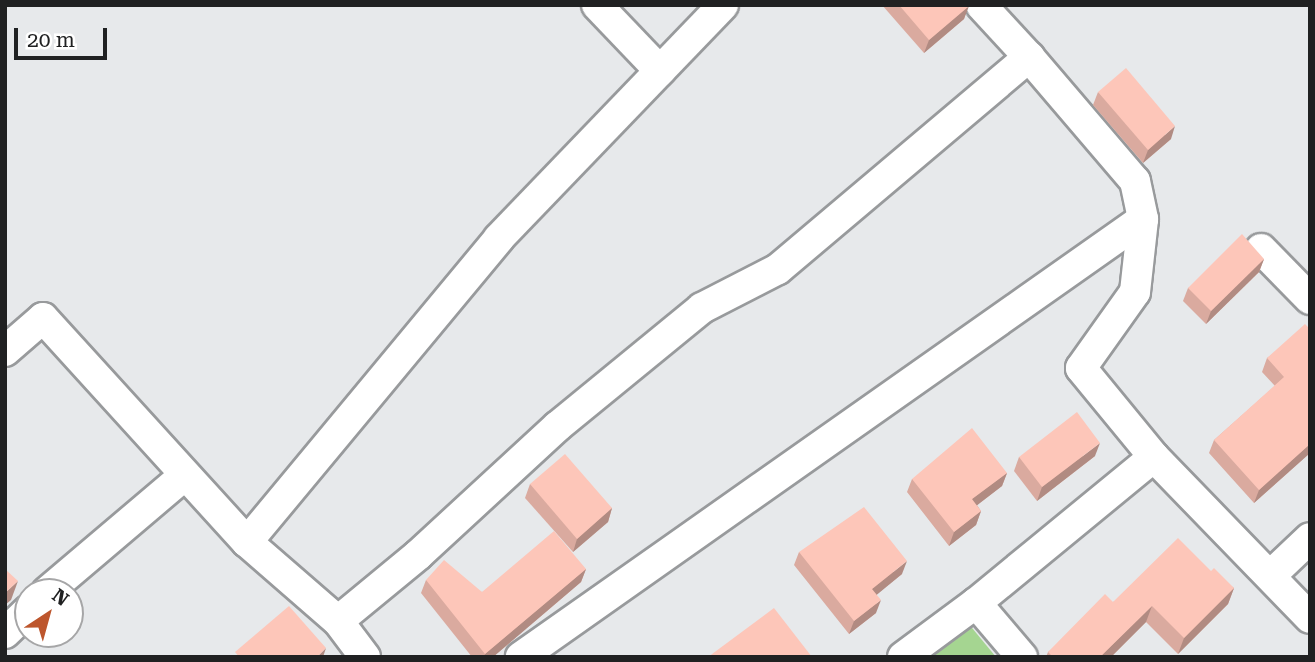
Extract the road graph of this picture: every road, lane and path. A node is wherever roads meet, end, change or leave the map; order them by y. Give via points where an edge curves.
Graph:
1 (597, 5) edge
2 (723, 5) edge
3 (981, 5) edge
4 (1029, 57) junction
5 (660, 71) junction
6 (1143, 219) junction
7 (1261, 248) dead end
8 (1310, 299) edge
9 (5, 351) edge
10 (1154, 457) junction
11 (186, 475) junction
12 (1310, 538) edge
13 (247, 542) junction
14 (1270, 576) junction
15 (64, 578) edge
16 (976, 603) junction
17 (1310, 618) edge
18 (338, 621) junction
19 (365, 657) edge
20 (521, 657) edge
21 (903, 657) edge
22 (1022, 657) edge

1 - 5 street
2 - 5 street
3 - 4 street
4 - 6 street via 1135,181
4 - 18 street via 778,269 702,309 558,426 418,555
5 - 13 street via 499,238
6 - 10 street via 1135,292 1081,368
6 - 20 street
7 - 8 street
9 - 11 street via 43,318
10 - 14 street
10 - 16 street
11 - 13 street
11 - 15 street
12 - 14 street
13 - 18 street
14 - 17 street
16 - 21 street
16 - 22 street
18 - 19 street

